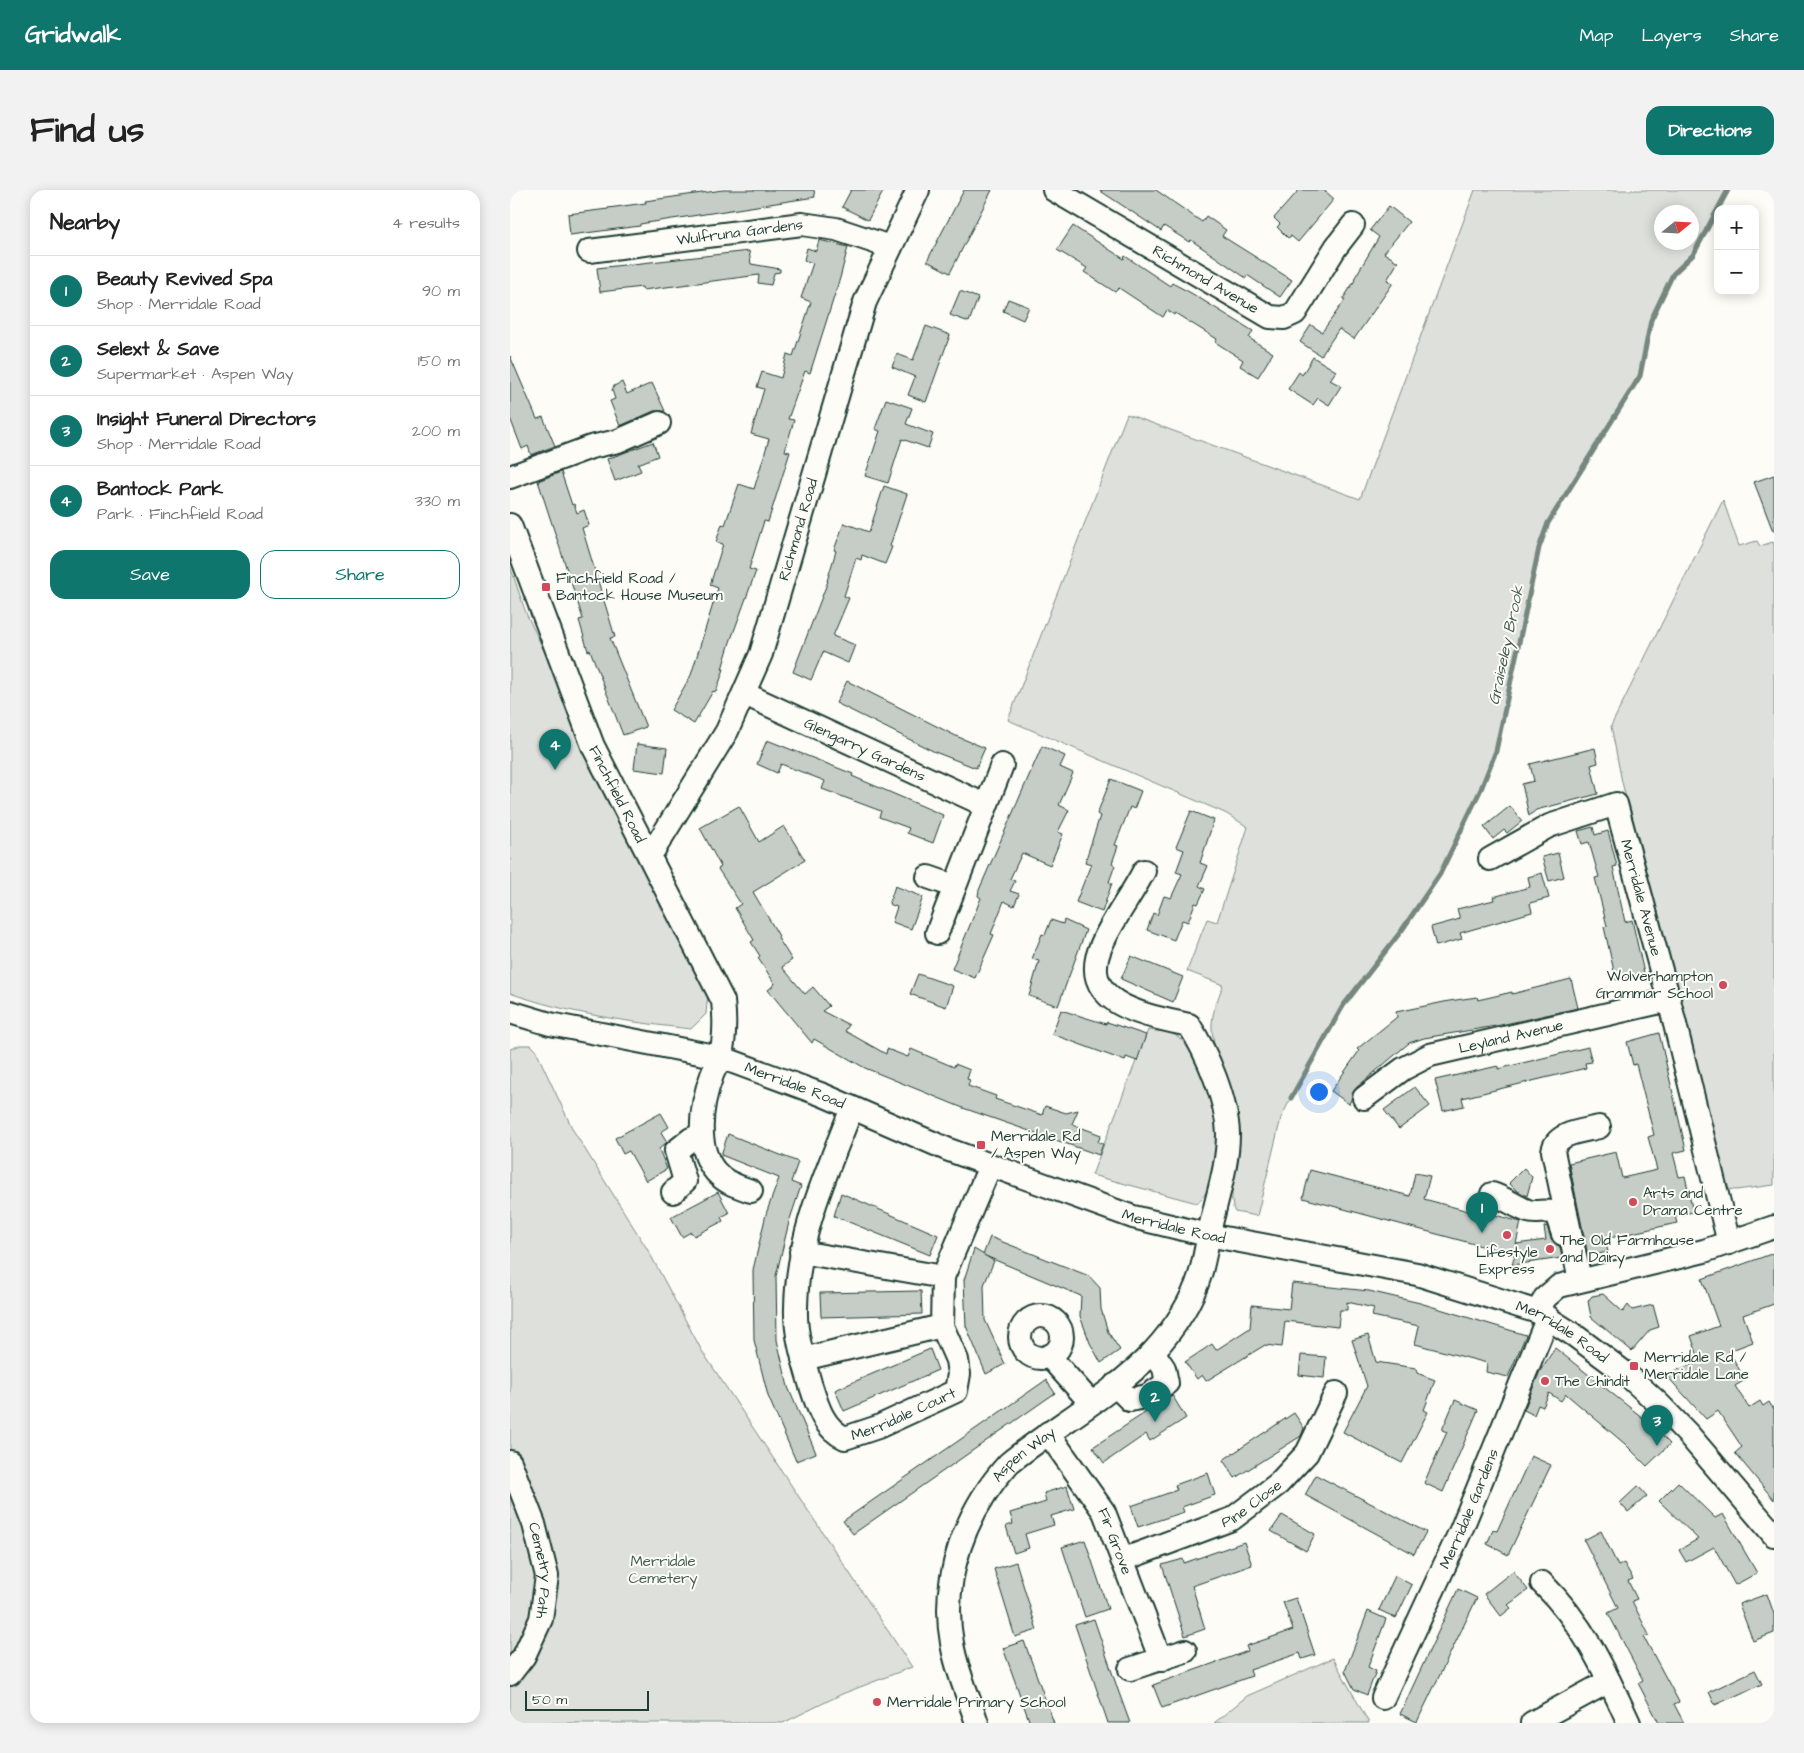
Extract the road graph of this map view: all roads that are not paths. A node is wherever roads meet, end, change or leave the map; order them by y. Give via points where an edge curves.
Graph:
1 (918, 190) edge
2 (1054, 190) edge
3 (1352, 225) dead end
4 (890, 247) junction
5 (588, 251) dead end
6 (659, 423) dead end
7 (510, 477) edge
8 (510, 526) edge
9 (745, 694) junction
10 (1002, 765) dead end
11 (985, 805) junction
12 (650, 856) junction
13 (1490, 859) dead end
14 (1144, 871) dead end
15 (928, 877) dead end
16 (954, 886) junction
17 (937, 933) dead end
18 (1669, 1000) junction
19 (510, 1012) edge
20 (720, 1057) junction
21 (1364, 1098) dead end
22 (852, 1108) junction
23 (1599, 1127) dead end
24 (701, 1135) junction
25 (990, 1166) junction
26 (751, 1191) dead end
27 (673, 1192) dead end
28 (1492, 1194) dead end
29 (1774, 1227) edge
30 (1208, 1235) junction
31 (1729, 1243) junction
32 (801, 1252) junction
33 (943, 1277) junction
34 (1576, 1281) junction
35 (1543, 1314) junction
36 (942, 1326) junction
37 (1153, 1352) junction
38 (1049, 1356) dead end
39 (803, 1359) junction
40 (1115, 1385) junction
41 (1336, 1393) dead end
42 (1091, 1404) junction
43 (1048, 1433) junction
44 (510, 1462) edge
45 (1774, 1534) edge
46 (1122, 1560) junction
47 (1542, 1583) dead end
48 (1186, 1651) dead end
49 (1161, 1660) junction
50 (1130, 1669) dead end
51 (510, 1674) edge
52 (1609, 1681) junction
53 (1383, 1698) dead end
54 (1543, 1721) edge
55 (977, 1723) edge
56 (1629, 1723) edge

1 - 4 street, Richmond Road
2 - 3 street, Richmond Avenue via 1270,317 1284,318 1295,313 1329,242
4 - 5 street, Wulfruna Gardens via 836,229 802,224
4 - 9 street, Richmond Road via 859,321 772,620
6 - 7 street via 618,441 591,447
8 - 12 street, Finchfield Road via 593,746
9 - 11 street, Glengarry Gardens
9 - 12 street, Richmond Road via 727,731
10 - 11 street
11 - 16 street
12 - 20 street, Finchfield Road via 723,1001 725,1018
13 - 18 street, Merridale Avenue via 1550,826 1616,804
14 - 30 street, Aspen Way via 1102,944 1096,964 1098,976 1110,998 1123,1007 1137,1014 1189,1025 1200,1042 1221,1098 1228,1134 1226,1165
15 - 16 street
16 - 17 street
18 - 21 street, Leyland Avenue via 1430,1055 1403,1069
18 - 31 street, Merridale Avenue
19 - 20 street, Merridale Road via 550,1024
20 - 22 street, Merridale Road
20 - 24 street via 712,1075 701,1121
22 - 25 street, Merridale Road
22 - 32 street, Merridale Court via 811,1210
23 - 34 street via 1562,1138 1556,1142 1553,1151
24 - 26 street via 719,1176
24 - 27 street via 676,1151 685,1181
25 - 30 street, Merridale Road via 1133,1217
25 - 33 street, Merridale Court
28 - 34 street via 1531,1212 1547,1210 1556,1214
29 - 31 street, Merridale Gardens
30 - 35 street, Merridale Road via 1417,1274
30 - 37 street, Aspen Way via 1200,1276 1185,1308
31 - 34 street, Merridale Gardens
32 - 33 street
32 - 39 street, Merridale Court via 796,1309
33 - 36 street, Merridale Court
34 - 35 street, Merridale Gardens via 1545,1298
35 - 45 street, Merridale Road via 1625,1373 1658,1403
35 - 53 street, Merridale Gardens via 1461,1530
36 - 39 street
36 - 39 street, Merridale Court via 957,1360 956,1391 942,1400 845,1438 833,1432 823,1418
37 - 40 street, Aspen Way
37 - 40 street via 1164,1368 1167,1383 1147,1396 1130,1400
38 - 42 street
40 - 42 street, Aspen Way
41 - 46 street, Pine Close via 1307,1453 1278,1484 1232,1519
42 - 43 street, Aspen Way
43 - 46 street, Fir Grove via 1104,1512
43 - 55 street, Aspen Way via 1009,1463 996,1478 969,1520 959,1548 949,1613 952,1644
44 - 51 street, Cemetry Path via 534,1524 547,1576 541,1619 524,1656
46 - 49 street, Fir Grove
47 - 52 street via 1568,1594
48 - 49 street
49 - 50 street
52 - 54 street
52 - 56 street

